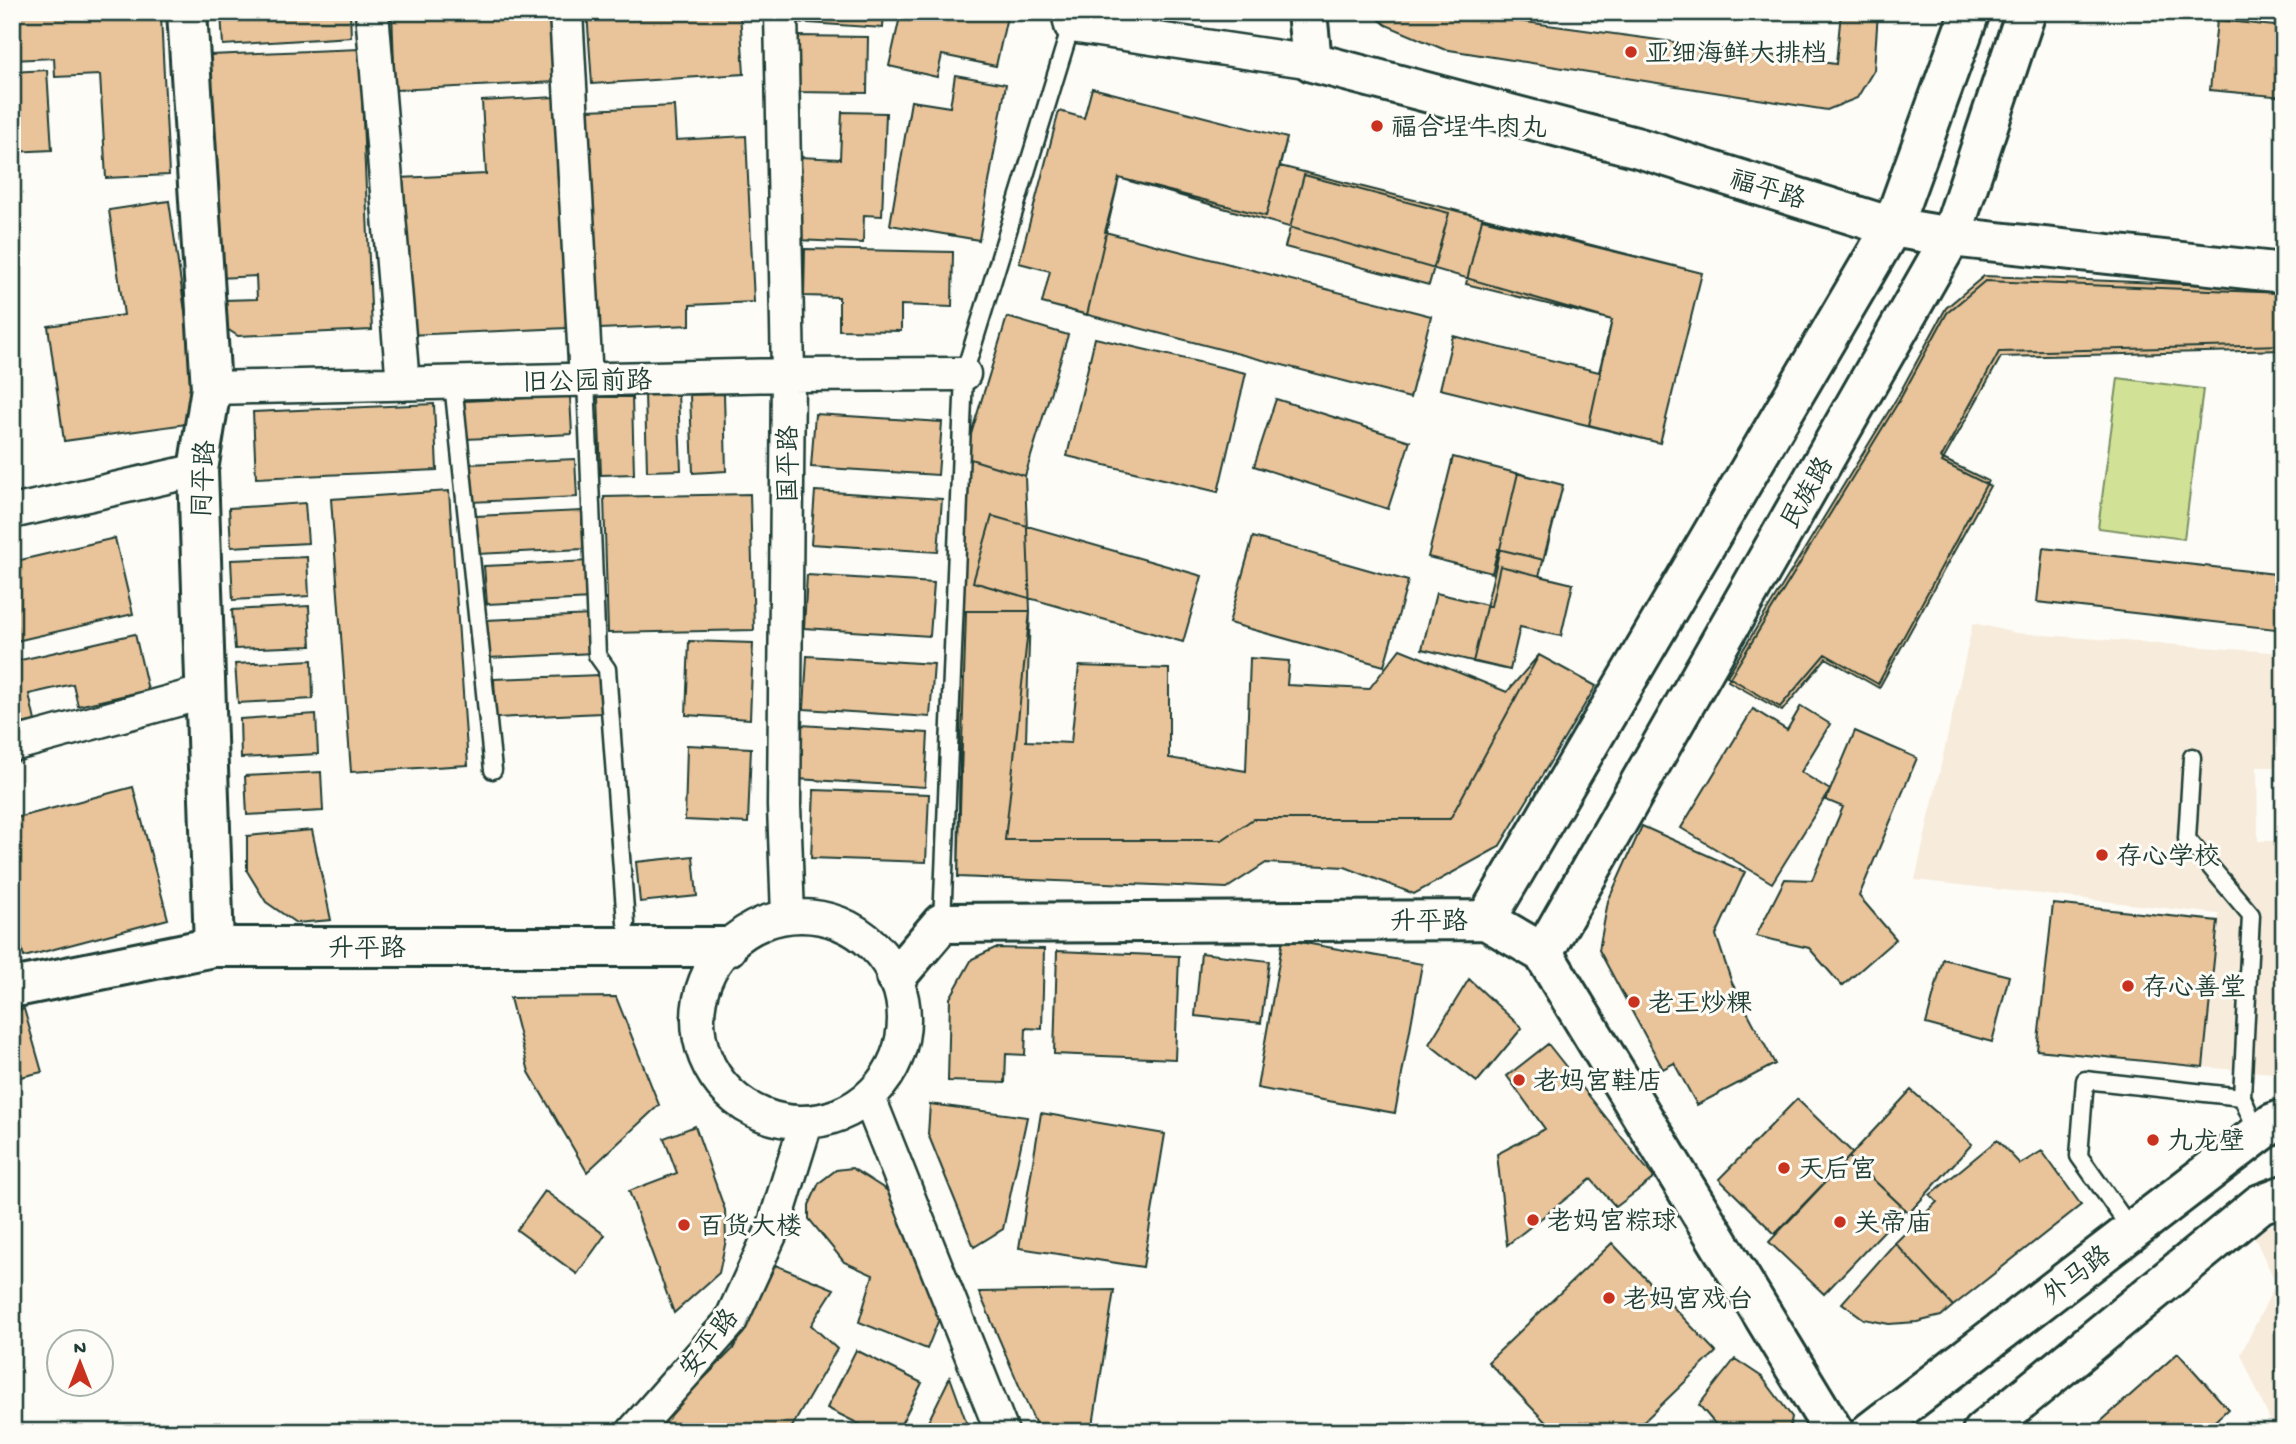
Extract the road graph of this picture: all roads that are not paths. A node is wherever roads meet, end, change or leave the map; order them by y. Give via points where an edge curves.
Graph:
1 (187, 12) edge
2 (372, 12) edge
3 (566, 12) edge
4 (781, 12) edge
5 (1307, 12) edge
6 (1970, 12) edge
7 (2026, 12) edge
8 (1069, 19) edge
9 (1312, 62) junction
10 (1892, 227) junction
11 (1951, 237) junction
12 (2284, 273) edge
13 (964, 374) junction
14 (788, 375) junction
15 (586, 380) junction
16 (453, 383) junction
17 (403, 384) junction
18 (211, 388) junction
19 (198, 470) junction
20 (12, 512) edge
21 (206, 692) junction
22 (12, 745) edge
23 (2192, 757) dead end
24 (493, 770) dead end
25 (788, 916) junction
26 (1486, 920) junction
27 (626, 923) dead end
28 (942, 923) junction
29 (214, 947) junction
30 (727, 947) junction
31 (1543, 953) junction
32 (896, 977) junction
33 (12, 988) edge
34 (2242, 1097) junction
35 (869, 1098) junction
36 (806, 1123) junction
37 (2271, 1127) edge
38 (2284, 1195) edge
39 (2132, 1231) junction
40 (633, 1432) edge
41 (1002, 1432) edge
42 (1834, 1432) edge
43 (1870, 1432) edge
44 (1982, 1432) edge

1 - 18 street, 同平路
2 - 17 street
3 - 15 street
4 - 14 street, 国平路
5 - 9 street
6 - 10 street
7 - 11 street, 民族路
8 - 9 street
8 - 13 lane
9 - 10 street, 福平路 via 1639,148
10 - 11 street, 福平路
10 - 26 street
11 - 12 street, 福平路
11 - 31 street, 民族路
13 - 14 street, 旧公园前路
13 - 28 lane
14 - 15 street, 旧公园前路
14 - 25 street, 国平路 via 784,806
15 - 16 street, 旧公园前路
15 - 27 lane via 597,655 607,669
16 - 17 street, 旧公园前路
16 - 24 lane
17 - 18 street, 旧公园前路
18 - 19 street, 同平路
19 - 20 street
19 - 21 street, 同平路
21 - 22 street
21 - 29 street, 同平路
23 - 34 lane via 2187,839 2251,915
25 - 30 street via 754,926
25 - 32 street via 822,917 852,929 878,950
26 - 28 street, 升平路
26 - 31 street, 升平路
28 - 32 street
29 - 30 street, 升平路
29 - 33 street, 升平路
30 - 36 street via 706,976 696,1010 700,1045 715,1078 739,1103 771,1119
31 - 42 street, 升平路
32 - 35 street via 905,1009 902,1042 890,1073
34 - 37 lane
34 - 39 lane via 2085,1080 2079,1156
35 - 36 street via 840,1115
35 - 41 street
36 - 40 street, 安平路 via 774,1226 730,1322
37 - 39 street, 外马路
38 - 44 street via 2260,1204
39 - 43 street, 外马路

